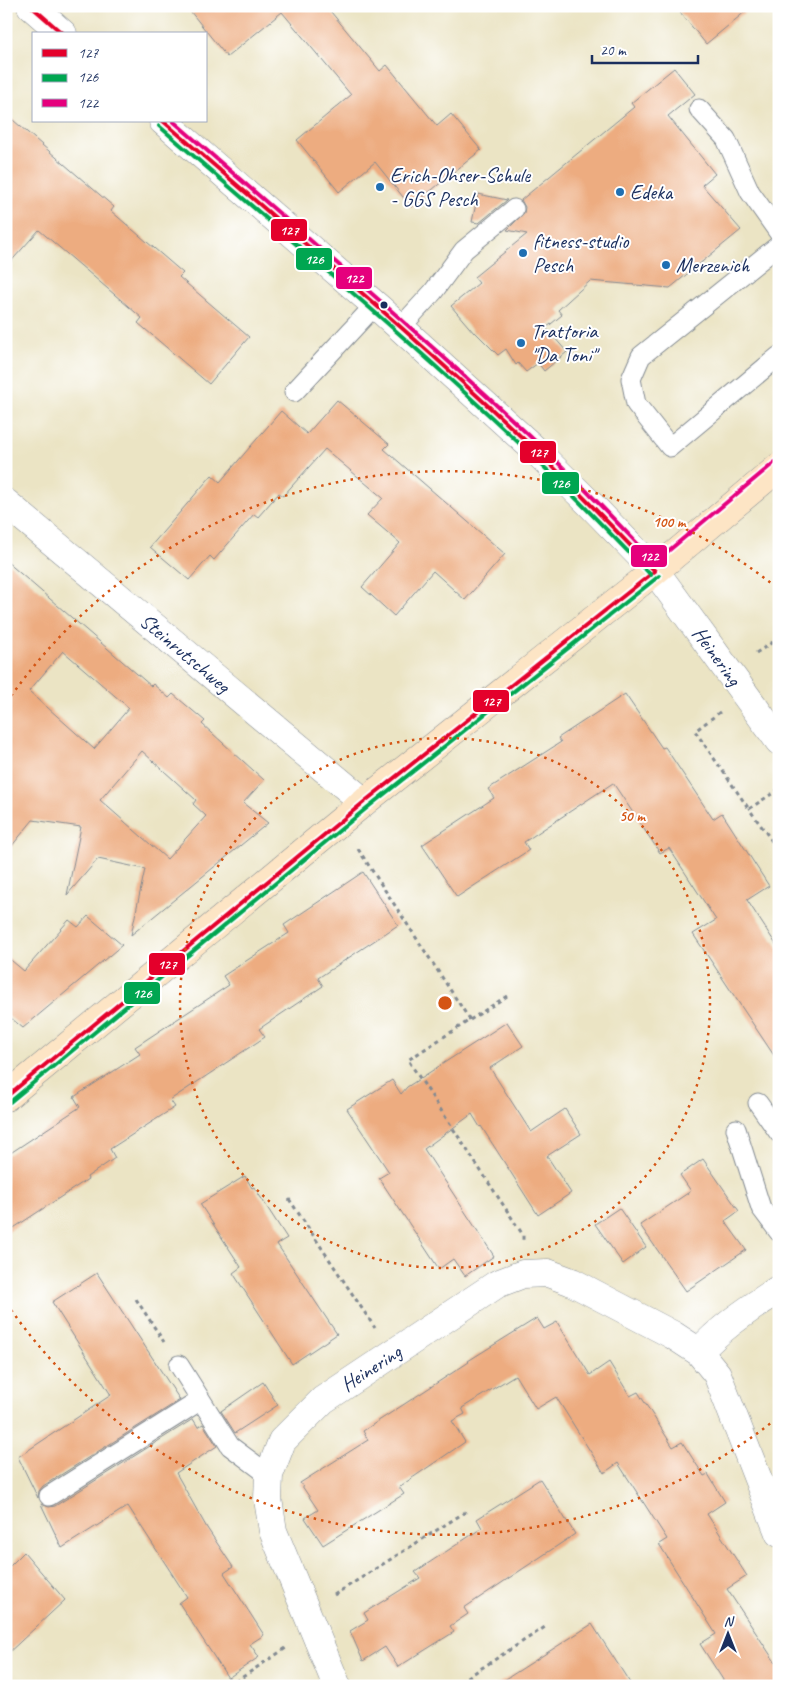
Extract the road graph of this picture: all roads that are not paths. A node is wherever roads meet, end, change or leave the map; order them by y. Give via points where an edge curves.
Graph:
1 (31, 6) edge
2 (60, 32) edge
3 (699, 108) dead end
4 (164, 122) edge
5 (514, 209) dead end
6 (779, 233) edge
7 (779, 245) edge
8 (375, 305) junction
9 (400, 328) junction
10 (779, 356) edge
11 (294, 392) dead end
12 (779, 467) edge
13 (6, 503) edge
14 (655, 571) junction
15 (779, 741) edge
16 (364, 802) junction
17 (10, 1087) edge
18 (758, 1103) dead end
19 (736, 1129) dead end
20 (779, 1133) edge
21 (779, 1232) edge
22 (779, 1289) edge
23 (699, 1352) junction
24 (179, 1365) road end
25 (201, 1400) junction
26 (269, 1475) junction
27 (49, 1496) dead end
28 (779, 1534) edge
29 (337, 1686) edge

1 - 2 street
3 - 6 lane via 726,139 750,192
4 - 8 street, Heinering
5 - 9 lane via 464,250 433,292
7 - 10 lane via 641,356 631,380 636,404 670,447
8 - 9 street, Heinering
8 - 11 lane
9 - 14 street, Heinering via 533,448
12 - 14 street
13 - 16 street, Steinrutschweg
14 - 15 street, Heinering
14 - 16 street
16 - 17 street
18 - 20 lane
19 - 21 lane via 761,1208
22 - 23 street via 725,1326
23 - 26 street, Heinering via 572,1282 548,1273 523,1274 497,1284 323,1400 282,1441
23 - 28 street, Heinering via 717,1374
24 - 25 lane
25 - 26 lane via 230,1446
25 - 27 lane
26 - 29 street, Heinering via 268,1499 273,1531

